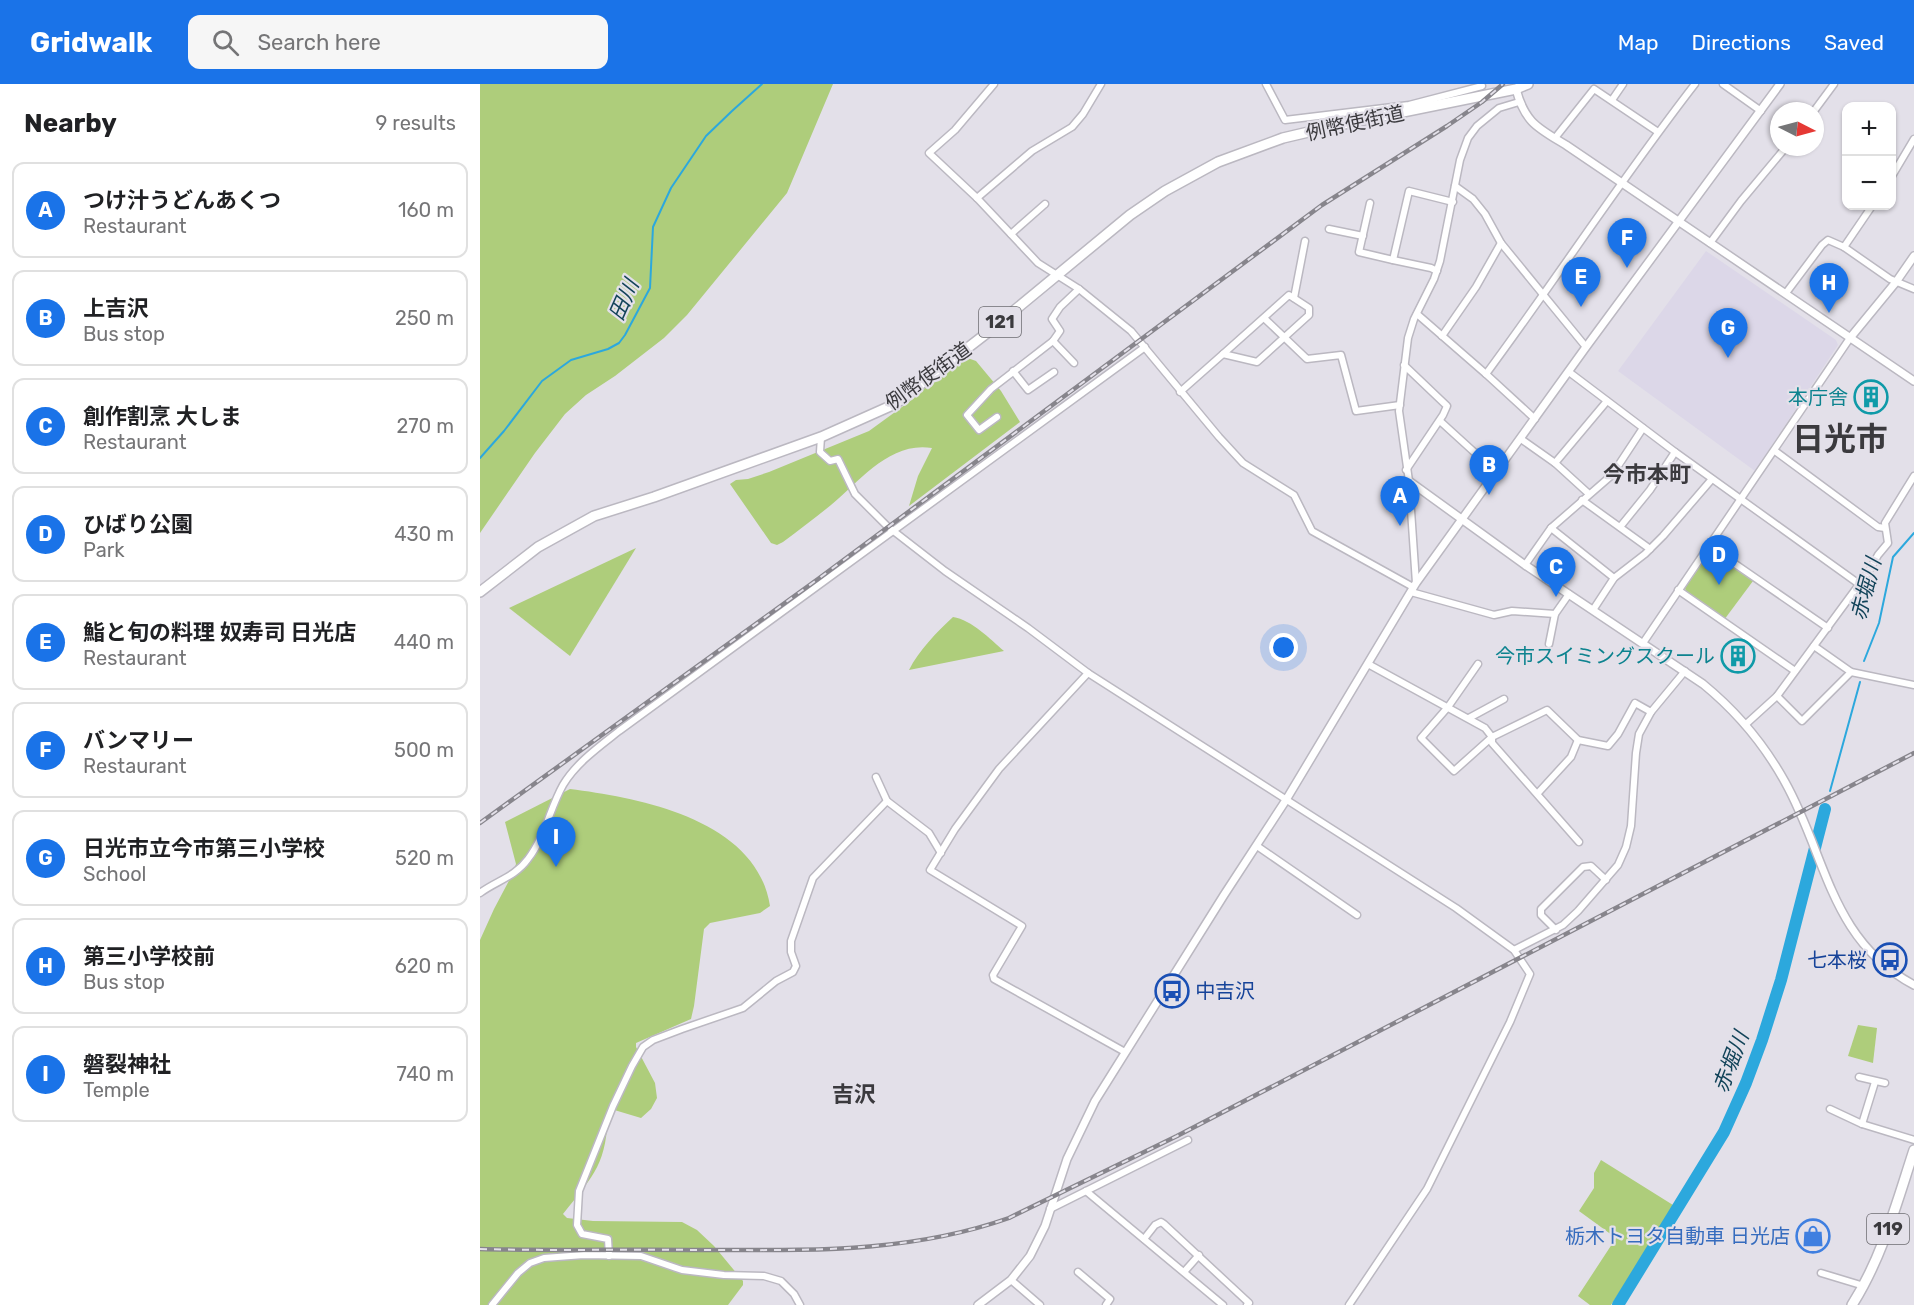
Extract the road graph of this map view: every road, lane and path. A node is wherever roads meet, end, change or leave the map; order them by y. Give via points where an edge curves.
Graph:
1 (994, 84) edge
2 (1101, 84) edge
3 (1266, 84) edge
4 (1528, 84) edge
5 (1623, 84) edge
6 (1695, 84) edge
7 (1723, 84) edge
8 (1780, 84) edge
9 (1834, 84) edge
10 (1481, 85) edge
11 (1516, 89) junction
12 (1488, 95) junction
13 (1612, 100) junction
14 (1520, 102) junction
15 (1821, 102) edge
16 (1761, 111) junction
17 (1658, 132) junction
18 (1556, 138) junction
19 (1914, 139) edge
20 (1778, 156) edge
21 (1896, 169) edge
22 (1622, 182) junction
23 (1455, 186) junction
24 (977, 198) junction
25 (1453, 202) junction
26 (1370, 203) dead end
27 (1045, 204) dead end
28 (1869, 210) edge
29 (1679, 222) junction
30 (1329, 229) dead end
31 (1011, 234) junction
32 (1363, 236) junction
33 (1305, 240) dead end
34 (1501, 243) junction
35 (1710, 243) junction
36 (1844, 247) junction
37 (1914, 256) edge
38 (1393, 260) junction
39 (1437, 271) junction
40 (1057, 275) junction
41 (1896, 282) junction
42 (1079, 289) junction
43 (1914, 289) edge
44 (1786, 293) junction
45 (1544, 296) junction
46 (1294, 298) junction
47 (1417, 314) junction
48 (1264, 318) junction
49 (1443, 336) junction
50 (1285, 338) junction
51 (1850, 338) junction
52 (1053, 340) junction
53 (1145, 347) junction
54 (1586, 347) junction
55 (1223, 354) junction
56 (1074, 363) dead end
57 (1404, 365) junction
58 (1013, 371) junction
59 (1054, 372) dead end
60 (1569, 372) junction
61 (1486, 374) junction
62 (1914, 381) edge
63 (1180, 392) junction
64 (1607, 401) junction
65 (1400, 405) junction
66 (997, 417) dead end
67 (1535, 419) junction
68 (1440, 421) junction
69 (1643, 428) junction
70 (821, 437) junction
71 (1521, 439) junction
72 (1775, 451) junction
73 (1675, 452) junction
74 (1555, 463) junction
75 (1406, 470) junction
76 (1496, 472) junction
77 (1914, 476) edge
78 (1712, 479) junction
79 (1409, 481) junction
80 (1589, 494) junction
81 (1582, 500) junction
82 (1741, 500) junction
83 (1463, 519) junction
84 (1620, 527) junction
85 (1551, 528) junction
86 (1885, 528) junction
87 (894, 532) junction
88 (1709, 546) junction
89 (1650, 549) junction
90 (1525, 565) junction
91 (1614, 578) junction
92 (1859, 584) junction
93 (1414, 587) junction
94 (1678, 590) junction
95 (480, 592) edge
96 (1569, 594) junction
97 (1593, 610) junction
98 (1555, 614) junction
99 (1828, 628) junction
100 (1643, 643) junction
101 (1549, 644) dead end
102 (1814, 646) junction
103 (1368, 664) junction
104 (1478, 664) dead end
105 (1685, 671) junction
106 (1794, 671) junction
107 (1851, 672) junction
108 (1088, 673) junction
109 (1914, 685) edge
110 (1777, 696) junction
111 (1504, 699) dead end
112 (1448, 707) junction
113 (1651, 712) junction
114 (1469, 718) junction
115 (1745, 725) junction
116 (1492, 737) junction
117 (1578, 741) junction
118 (876, 777) dead end
119 (1538, 793) junction
120 (1286, 800) junction
121 (887, 801) junction
122 (1579, 842) dead end
123 (1257, 846) junction
124 (941, 853) junction
125 (1606, 880) junction
126 (480, 893) edge
127 (1357, 915) dead end
128 (1556, 930) junction
129 (1514, 950) junction
130 (1914, 985) edge
131 (1125, 1052) junction
132 (1859, 1077) dead end
133 (1875, 1082) junction
134 (1885, 1083) dead end
135 (1830, 1109) dead end
136 (1862, 1124) junction
137 (1188, 1140) dead end
138 (1914, 1140) edge
139 (1914, 1150) edge
140 (1086, 1191) junction
141 (1050, 1209) junction
142 (1144, 1239) junction
143 (1199, 1255) junction
144 (609, 1256) junction
145 (1078, 1272) dead end
146 (1185, 1272) junction
147 (1821, 1273) dead end
148 (1011, 1280) junction
149 (1864, 1286) junction
150 (492, 1305) edge
151 (800, 1305) edge
152 (978, 1305) edge
153 (1040, 1305) edge
154 (1106, 1305) edge
155 (1223, 1305) edge
156 (1247, 1305) edge
157 (1349, 1305) edge
158 (1852, 1305) edge

1 - 24 street via 929,153
2 - 24 street via 1072,127 1032,150
3 - 10 street via 1285,120 1409,105
4 - 11 highway, 例幣使街道 / 121
5 - 13 street
6 - 17 street
7 - 16 street
8 - 16 street
9 - 15 street
10 - 12 street
11 - 12 highway, 例幣使街道 / 121
11 - 14 street
12 - 40 highway, 例幣使街道 / 121 via 1284,138 1218,162 1165,190
13 - 17 street
13 - 18 street via 1594,89
14 - 18 street via 1532,123
14 - 23 street via 1499,108 1468,138
16 - 29 street
17 - 22 street
18 - 22 street
19 - 21 street
20 - 35 street
22 - 29 street
22 - 45 street
23 - 25 street
23 - 34 street via 1473,199
24 - 31 street
25 - 38 street via 1409,191
25 - 39 street
26 - 32 street
27 - 31 street
28 - 36 street
29 - 35 street
29 - 54 street
30 - 32 street
31 - 40 street
32 - 38 street via 1359,252
33 - 46 street
34 - 45 street
34 - 49 street
35 - 44 street
36 - 41 street
36 - 44 street via 1828,240
37 - 41 street
38 - 39 street
39 - 47 street
40 - 42 street
40 - 70 highway, 例幣使街道 / 121 via 895,404
41 - 43 street
41 - 51 street
42 - 52 street via 1052,319 1060,330
42 - 53 street
44 - 51 street
45 - 54 street
45 - 61 street
46 - 48 street via 1289,295
46 - 50 street via 1309,308 1309,315
47 - 49 street
47 - 57 street
48 - 50 street
48 - 55 street
49 - 61 street
50 - 55 street via 1257,362
50 - 65 street via 1307,359 1341,355 1356,411
51 - 62 street
51 - 72 street
52 - 56 street
52 - 58 street
53 - 63 street
53 - 87 street
54 - 60 street
55 - 63 street
57 - 65 street
57 - 68 street via 1447,406
58 - 59 street via 1028,390
58 - 66 street via 967,416 979,429
60 - 64 street
60 - 67 street
61 - 67 street
63 - 93 street via 1243,463 1294,495 1312,531
64 - 69 street
64 - 74 street
65 - 75 street
67 - 71 street
68 - 75 street
68 - 76 street
69 - 73 street
69 - 80 street via 1612,475
70 - 87 street via 820,452 830,461 838,459 855,494
70 - 95 highway, 例幣使街道 / 121 via 594,516 538,547
71 - 74 street
71 - 76 street
72 - 82 street
72 - 86 street via 1878,527
73 - 78 street
73 - 84 street
74 - 80 street
75 - 79 street
76 - 83 street
77 - 86 street
78 - 82 street
78 - 89 street
79 - 83 street
79 - 93 street
80 - 81 street
81 - 84 street
81 - 85 street
82 - 88 street
82 - 92 street
83 - 90 street
83 - 93 street
84 - 89 street
85 - 90 street
85 - 91 street
86 - 92 street via 1888,543
87 - 108 street
87 - 126 street via 692,676 589,756 565,782 529,859 516,873
88 - 94 street
88 - 99 street
89 - 91 street
90 - 96 street
91 - 97 street
92 - 99 street
93 - 98 street via 1494,615 1512,611
93 - 103 street
94 - 100 street
94 - 106 street
96 - 97 street
96 - 98 street
97 - 100 street
98 - 101 street
99 - 102 street
100 - 105 street
102 - 106 street
102 - 107 street
103 - 112 street
103 - 120 street
104 - 112 street
105 - 113 street
105 - 115 street via 1715,693
106 - 110 street
107 - 109 street
107 - 110 street via 1802,721
108 - 120 street
108 - 124 street via 999,770
110 - 115 street
111 - 114 street
112 - 114 street
112 - 116 street via 1421,738 1454,771
113 - 117 street via 1635,703 1608,746
113 - 125 street via 1638,739 1629,836 1622,857
114 - 116 street
115 - 130 street via 1785,782 1848,925 1882,965
116 - 117 street via 1547,710
116 - 119 street via 1492,743
117 - 119 street via 1571,757
118 - 121 street
119 - 122 street
120 - 123 street
120 - 129 street via 1456,908
121 - 124 street via 929,833
121 - 144 street via 813,878 792,941 796,966 793,972 742,1008 644,1047 613,1106 579,1191 578,1225 582,1234 608,1239
123 - 127 street
123 - 131 street
124 - 131 street via 930,870 1022,926 994,979
125 - 128 street
125 - 128 street via 1591,866 1583,867 1541,909 1541,915
128 - 129 street
129 - 157 street via 1530,974 1510,1022 1427,1189
131 - 141 street via 1079,1133
132 - 133 street
133 - 134 street
133 - 136 street
135 - 136 street
136 - 138 street
137 - 140 street
139 - 149 highway, 119
140 - 141 street
140 - 142 street
141 - 148 street via 1030,1256
142 - 143 street via 1161,1222
142 - 146 street
143 - 146 street
143 - 156 street
144 - 150 street via 544,1258 530,1263
144 - 151 street via 641,1256 682,1270 764,1276 781,1281
145 - 154 street via 1110,1299
146 - 155 street
147 - 149 street
148 - 152 street
148 - 153 street
149 - 158 highway, 119

